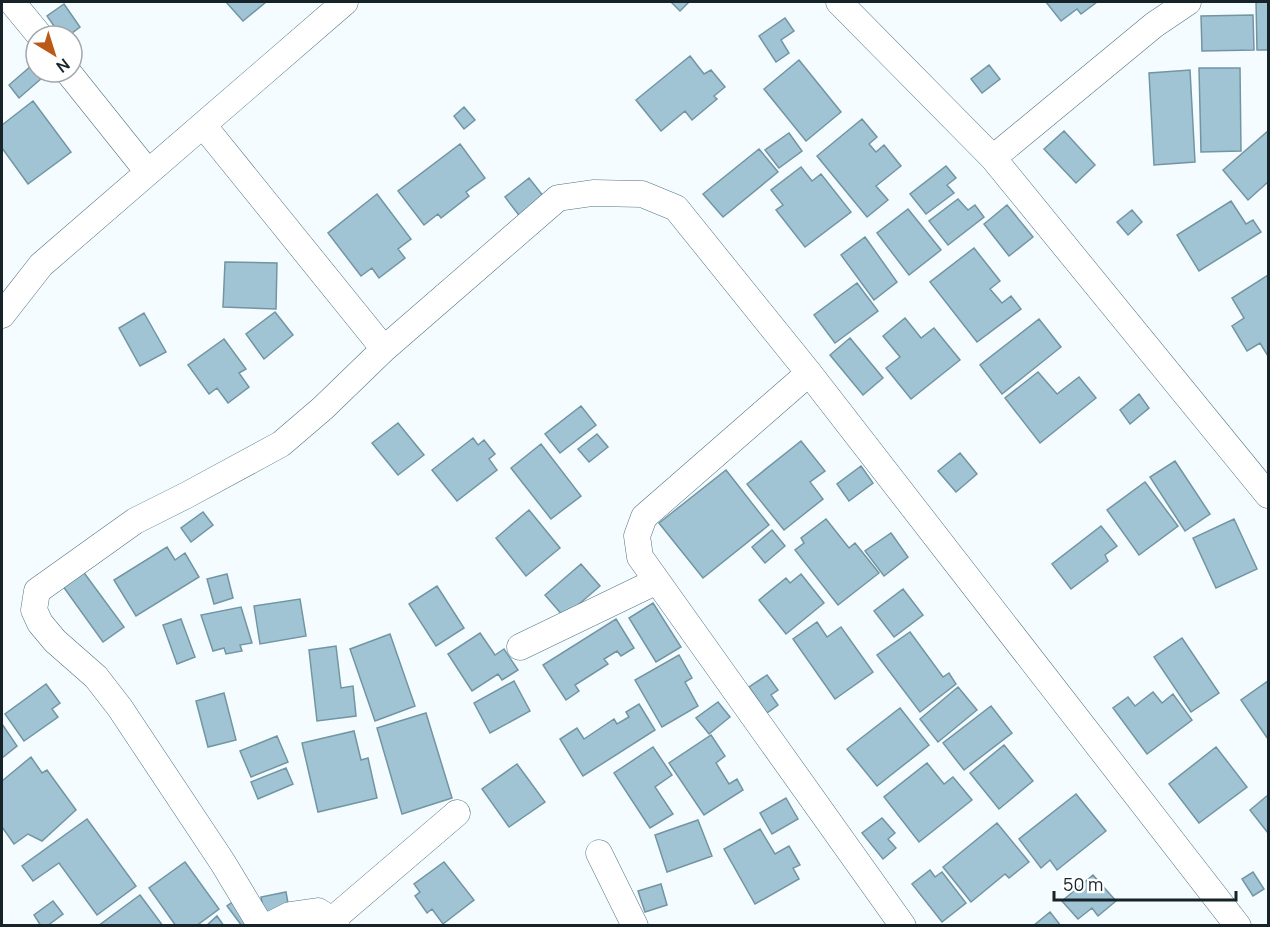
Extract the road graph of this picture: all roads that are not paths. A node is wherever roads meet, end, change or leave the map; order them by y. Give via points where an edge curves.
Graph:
1 (12, 2) edge
2 (345, 2) edge
3 (839, 2) edge
4 (1188, 2) edge
5 (30, 24) edge
6 (78, 84) edge
7 (203, 125) junction
8 (993, 158) junction
9 (148, 172) junction
10 (2, 315) edge
11 (384, 349) junction
12 (809, 373) junction
13 (1269, 495) edge
14 (657, 581) junction
15 (520, 648) dead end
16 (457, 813) dead end
17 (599, 853) dead end
18 (334, 923) edge
19 (261, 926) edge
20 (268, 926) edge
21 (635, 926) edge
22 (903, 926) edge
23 (1238, 926) edge

1 - 5 street
2 - 7 street
3 - 8 street
4 - 8 street via 1154,25
6 - 9 street
7 - 9 street
7 - 11 street
8 - 13 street
9 - 10 street via 41,265
11 - 12 street via 558,198 593,193 642,194 676,208
11 - 19 street via 281,444 135,521 37,591 34,610 40,623 96,677 120,708
12 - 14 street via 644,517 637,536 640,557
12 - 23 street
14 - 15 street
14 - 22 street
16 - 18 street
17 - 21 street
18 - 20 street via 318,911 290,915

